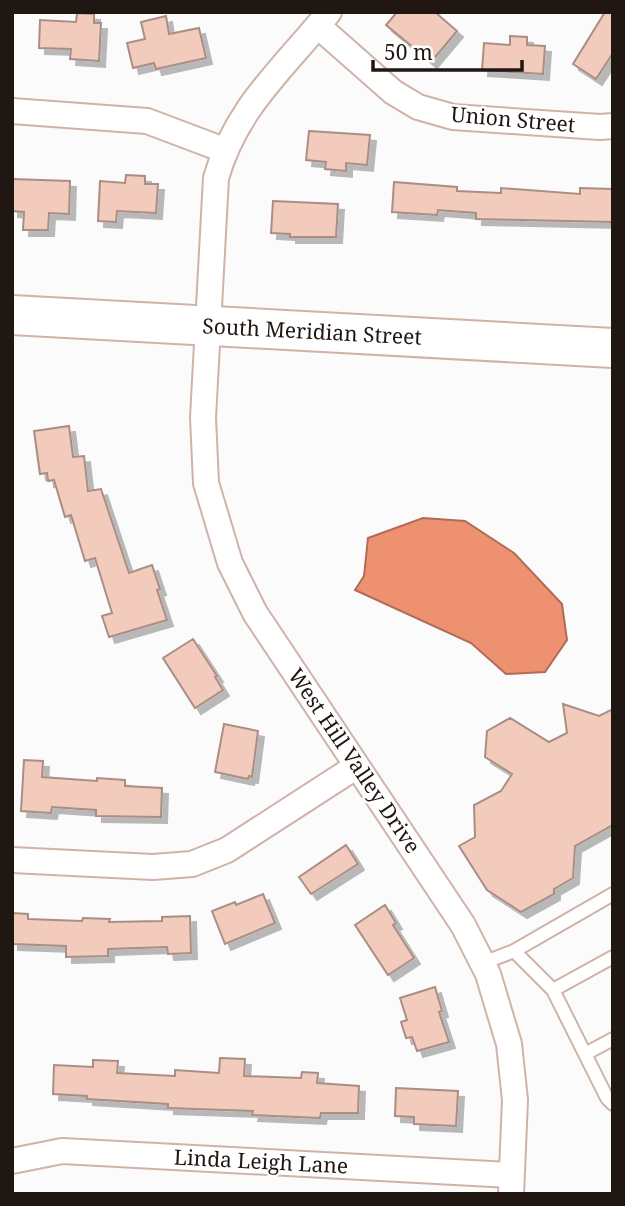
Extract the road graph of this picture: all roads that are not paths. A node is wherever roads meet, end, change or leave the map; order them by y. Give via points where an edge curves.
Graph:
1 (323, 19) edge
2 (12, 111) edge
3 (613, 126) edge
4 (224, 150) junction
5 (12, 315) edge
6 (207, 326) junction
7 (613, 348) edge
8 (357, 766) junction
9 (12, 860) edge
10 (613, 894) edge
11 (514, 951) junction
12 (613, 957) edge
13 (482, 962) junction
14 (553, 990) junction
15 (613, 1040) edge
16 (585, 1054) junction
17 (613, 1104) edge
18 (12, 1161) edge
19 (511, 1184) edge

1 - 3 street, Union Street via 393,92 418,107 453,117
1 - 4 street, West Hill Valley Drive via 251,103
2 - 4 street via 147,121
4 - 6 street, West Hill Valley Drive via 216,178
5 - 6 main road, South Meridian Street
6 - 7 main road, South Meridian Street
6 - 8 street, West Hill Valley Drive via 206,482 230,563 255,613
8 - 9 street via 227,850 192,864 153,867
8 - 13 street, West Hill Valley Drive via 463,925
10 - 11 lane
11 - 13 lane
11 - 14 lane
12 - 14 lane
13 - 19 street, West Hill Valley Drive via 509,1045 515,1100
14 - 16 lane
15 - 16 lane
16 - 17 lane
18 - 19 street, Linda Leigh Lane via 62,1151

